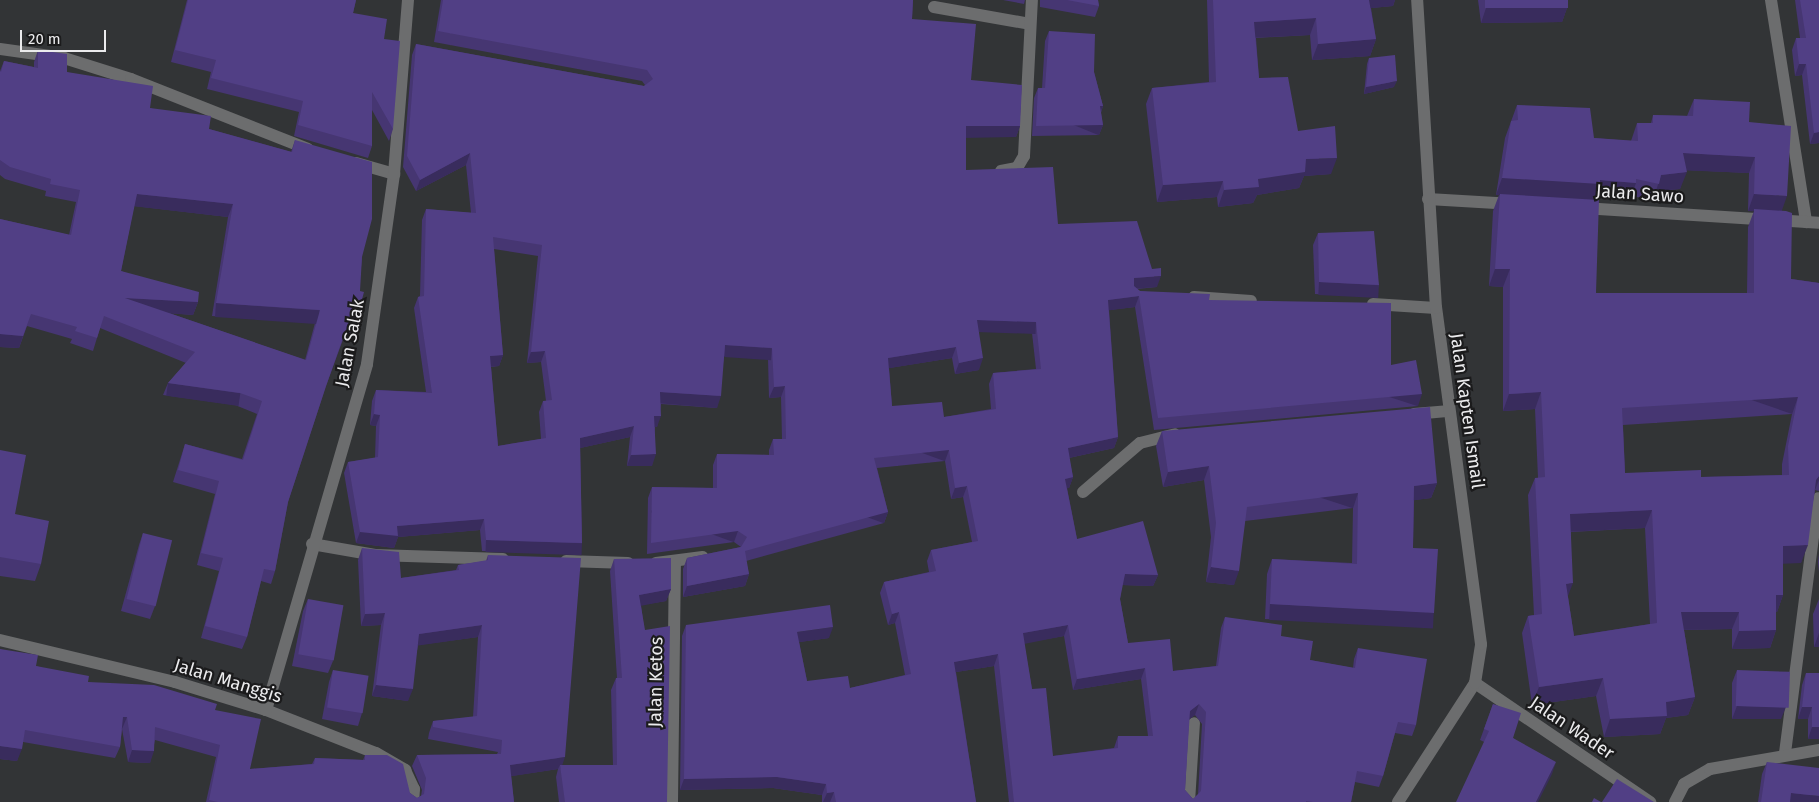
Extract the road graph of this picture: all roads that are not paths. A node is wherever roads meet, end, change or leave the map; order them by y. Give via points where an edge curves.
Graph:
1 (408, 0) edge
2 (1032, 0) edge
3 (1417, 0) edge
4 (1771, 0) edge
5 (934, 7) dead end
6 (1030, 24) junction
7 (405, 45) junction
8 (0, 49) edge
9 (424, 49) edge
10 (323, 153) edge
11 (341, 158) edge
12 (986, 170) edge
13 (394, 174) junction
14 (1428, 199) junction
15 (1528, 205) edge
16 (1567, 207) edge
17 (1806, 222) junction
18 (1819, 223) edge
19 (1175, 296) edge
20 (1261, 301) edge
21 (1355, 304) edge
22 (1436, 308) junction
23 (1447, 411) junction
24 (1397, 416) edge
25 (1190, 432) edge
26 (1083, 492) dead end
27 (1818, 498) edge
28 (312, 544) junction
29 (718, 554) edge
30 (519, 560) edge
31 (548, 561) edge
32 (675, 562) junction
33 (0, 640) edge
34 (1475, 683) junction
35 (266, 710) junction
36 (1194, 723) edge
37 (1819, 750) edge
38 (1785, 753) junction
39 (413, 802) edge
40 (672, 802) edge
41 (1189, 802) edge
42 (1398, 802) edge
43 (1650, 802) edge
44 (1675, 802) edge

1 - 7 street, Jalan Salak
2 - 6 street
3 - 14 street, Jalan Kapten Ismail
4 - 17 street
5 - 6 street
6 - 12 street via 1022,164 1010,171
7 - 9 street
7 - 13 street, Jalan Salak
8 - 10 street via 64,58 131,79
11 - 13 street
13 - 28 street, Jalan Salak via 367,364
14 - 15 street
14 - 22 street, Jalan Kapten Ismail
16 - 17 street, Jalan Sawo
17 - 18 street, Jalan Sawo
19 - 20 street
21 - 22 street
22 - 23 street, Jalan Kapten Ismail
23 - 24 street
23 - 34 street, Jalan Kapten Ismail via 1481,644
25 - 26 street via 1140,443
27 - 38 street
28 - 30 street via 375,555
28 - 35 street, Jalan Salak
29 - 32 street
31 - 32 street
32 - 40 street, Jalan Ketos
33 - 35 street, Jalan Manggis via 175,682
34 - 42 street, Jalan Kapten Ismail
34 - 43 street, Jalan Wader
35 - 39 street, Jalan Manggis via 393,761 411,778
36 - 41 street
37 - 38 street
38 - 44 street via 1697,774 1684,784

